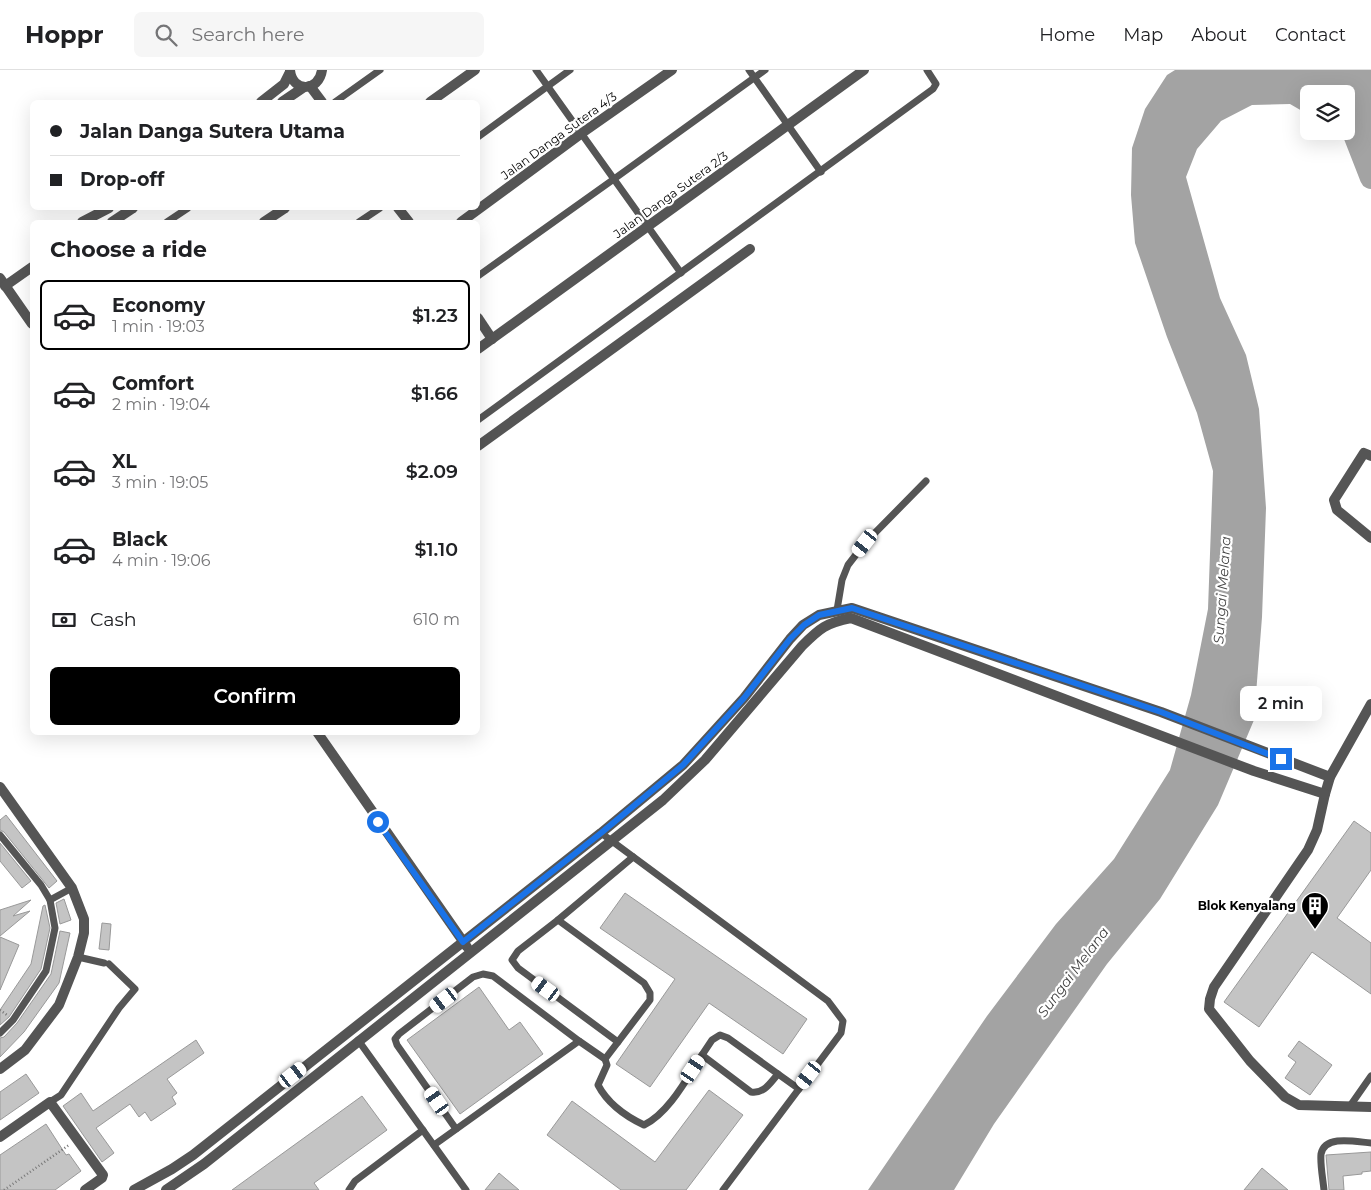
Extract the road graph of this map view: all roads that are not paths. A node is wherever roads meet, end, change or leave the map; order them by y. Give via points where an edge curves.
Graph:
1 (322, 70) edge
2 (380, 70) edge
3 (475, 70) edge
4 (536, 70) edge
5 (570, 70) edge
6 (672, 70) edge
7 (749, 70) edge
8 (765, 70) edge
9 (864, 70) edge
10 (927, 70) edge
11 (290, 71) edge
12 (755, 78) junction
13 (548, 86) junction
14 (307, 87) junction
15 (264, 100) edge
16 (285, 100) edge
17 (320, 100) edge
18 (338, 100) edge
19 (433, 100) edge
20 (788, 125) junction
21 (582, 134) junction
22 (480, 136) edge
23 (821, 172) junction
24 (614, 179) junction
25 (480, 208) edge
26 (104, 210) edge
27 (130, 210) edge
28 (185, 210) edge
29 (282, 210) edge
30 (377, 210) edge
31 (400, 210) edge
32 (478, 210) edge
33 (85, 220) edge
34 (115, 220) edge
35 (170, 220) edge
36 (267, 220) edge
37 (362, 220) edge
38 (407, 220) edge
39 (464, 220) edge
40 (648, 226) junction
41 (750, 249) dead end
42 (30, 268) edge
43 (681, 273) junction
44 (480, 275) edge
45 (3, 282) edge
46 (30, 321) edge
47 (480, 321) edge
48 (492, 339) junction
49 (480, 348) edge
50 (480, 419) edge
51 (480, 445) edge
52 (1371, 456) edge
53 (926, 481) dead end
54 (1371, 538) edge
55 (837, 610) junction
56 (1370, 708) edge
57 (318, 735) edge
58 (1330, 777) junction
59 (0, 788) edge
60 (1325, 794) junction
61 (601, 833) junction
62 (0, 835) edge
63 (611, 841) junction
64 (633, 857) junction
65 (72, 888) junction
66 (50, 900) junction
67 (558, 920) junction
68 (463, 942) junction
69 (470, 952) junction
70 (78, 957) junction
71 (350, 1029) junction
72 (0, 1033) edge
73 (358, 1040) junction
74 (579, 1041) junction
75 (618, 1042) junction
76 (702, 1055) junction
77 (605, 1059) junction
78 (0, 1069) edge
79 (778, 1074) junction
80 (1371, 1076) edge
81 (799, 1089) junction
82 (50, 1102) junction
83 (1350, 1106) junction
84 (1371, 1107) edge
85 (456, 1129) junction
86 (423, 1130) junction
87 (0, 1137) edge
88 (1371, 1143) edge
89 (434, 1145) junction
90 (85, 1190) edge
91 (134, 1190) edge
92 (167, 1190) edge
93 (348, 1190) edge
94 (466, 1190) edge
95 (723, 1190) edge
96 (1324, 1190) edge

1 - 14 street via 319,80
2 - 18 lane
3 - 19 street
4 - 13 lane
5 - 13 lane
6 - 21 street, Jalan Danga Sutera 4/3
7 - 12 lane
8 - 12 lane
9 - 20 street, Jalan Danga Sutera 2/3
10 - 23 lane via 936,84 933,89
11 - 14 street via 294,82
11 - 15 street via 284,84
12 - 20 lane
12 - 24 lane
13 - 21 lane
13 - 22 lane
14 - 16 street
14 - 17 street
20 - 23 lane
20 - 40 street, Jalan Danga Sutera 2/3
21 - 24 lane
21 - 25 street, Jalan Danga Sutera 4/3
23 - 43 lane
24 - 40 lane
24 - 44 lane
26 - 33 street
27 - 34 street
28 - 35 lane
29 - 36 street
30 - 37 lane
31 - 38 street
32 - 39 street, Jalan Danga Sutera 4/3
40 - 43 lane
40 - 48 street, Jalan Danga Sutera 2/3
41 - 51 street
42 - 45 street
43 - 50 lane
45 - 46 street
47 - 48 street
48 - 49 street, Jalan Danga Sutera 2/3
52 - 54 street via 1364,453 1334,500 1337,510
53 - 55 lane via 865,543 848,565
55 - 58 street via 852,608 1161,712
55 - 61 street via 819,615 804,625 683,765
56 - 58 street
57 - 68 street
58 - 60 street
59 - 65 street
60 - 63 street via 1254,772 851,618 820,628 705,760 663,800
60 - 83 street via 1317,830 1308,850 1214,987 1209,1009 1250,1061 1285,1097 1299,1105
61 - 63 lane
61 - 68 street
62 - 66 lane
63 - 64 lane
63 - 69 street
64 - 67 lane
64 - 81 lane via 828,1001 843,1021 841,1034
65 - 66 lane
65 - 70 street via 84,919
66 - 72 lane via 56,928 46,971 13,1020
67 - 75 lane via 644,983 650,992 650,1000
67 - 75 lane via 518,951 512,960 518,968
68 - 69 street
68 - 71 street
69 - 73 street
70 - 78 street via 59,1005 25,1050
70 - 82 lane via 107,964 135,989 61,1095
71 - 73 street
71 - 91 street via 193,1155
73 - 86 lane
73 - 92 street
74 - 77 lane
74 - 85 lane
74 - 85 lane via 493,976 483,974 474,977 395,1039
75 - 77 lane
76 - 77 lane via 664,1110 644,1125 620,1112 602,1094 598,1085 607,1065
76 - 79 lane via 752,1092 763,1090
76 - 79 lane via 712,1040 720,1035
79 - 81 lane
80 - 83 lane
81 - 95 lane
82 - 87 street
82 - 90 street via 103,1175
83 - 84 street
85 - 89 lane
86 - 89 lane
86 - 93 lane via 355,1181
88 - 96 lane via 1333,1141 1325,1147 1321,1153
89 - 94 lane

